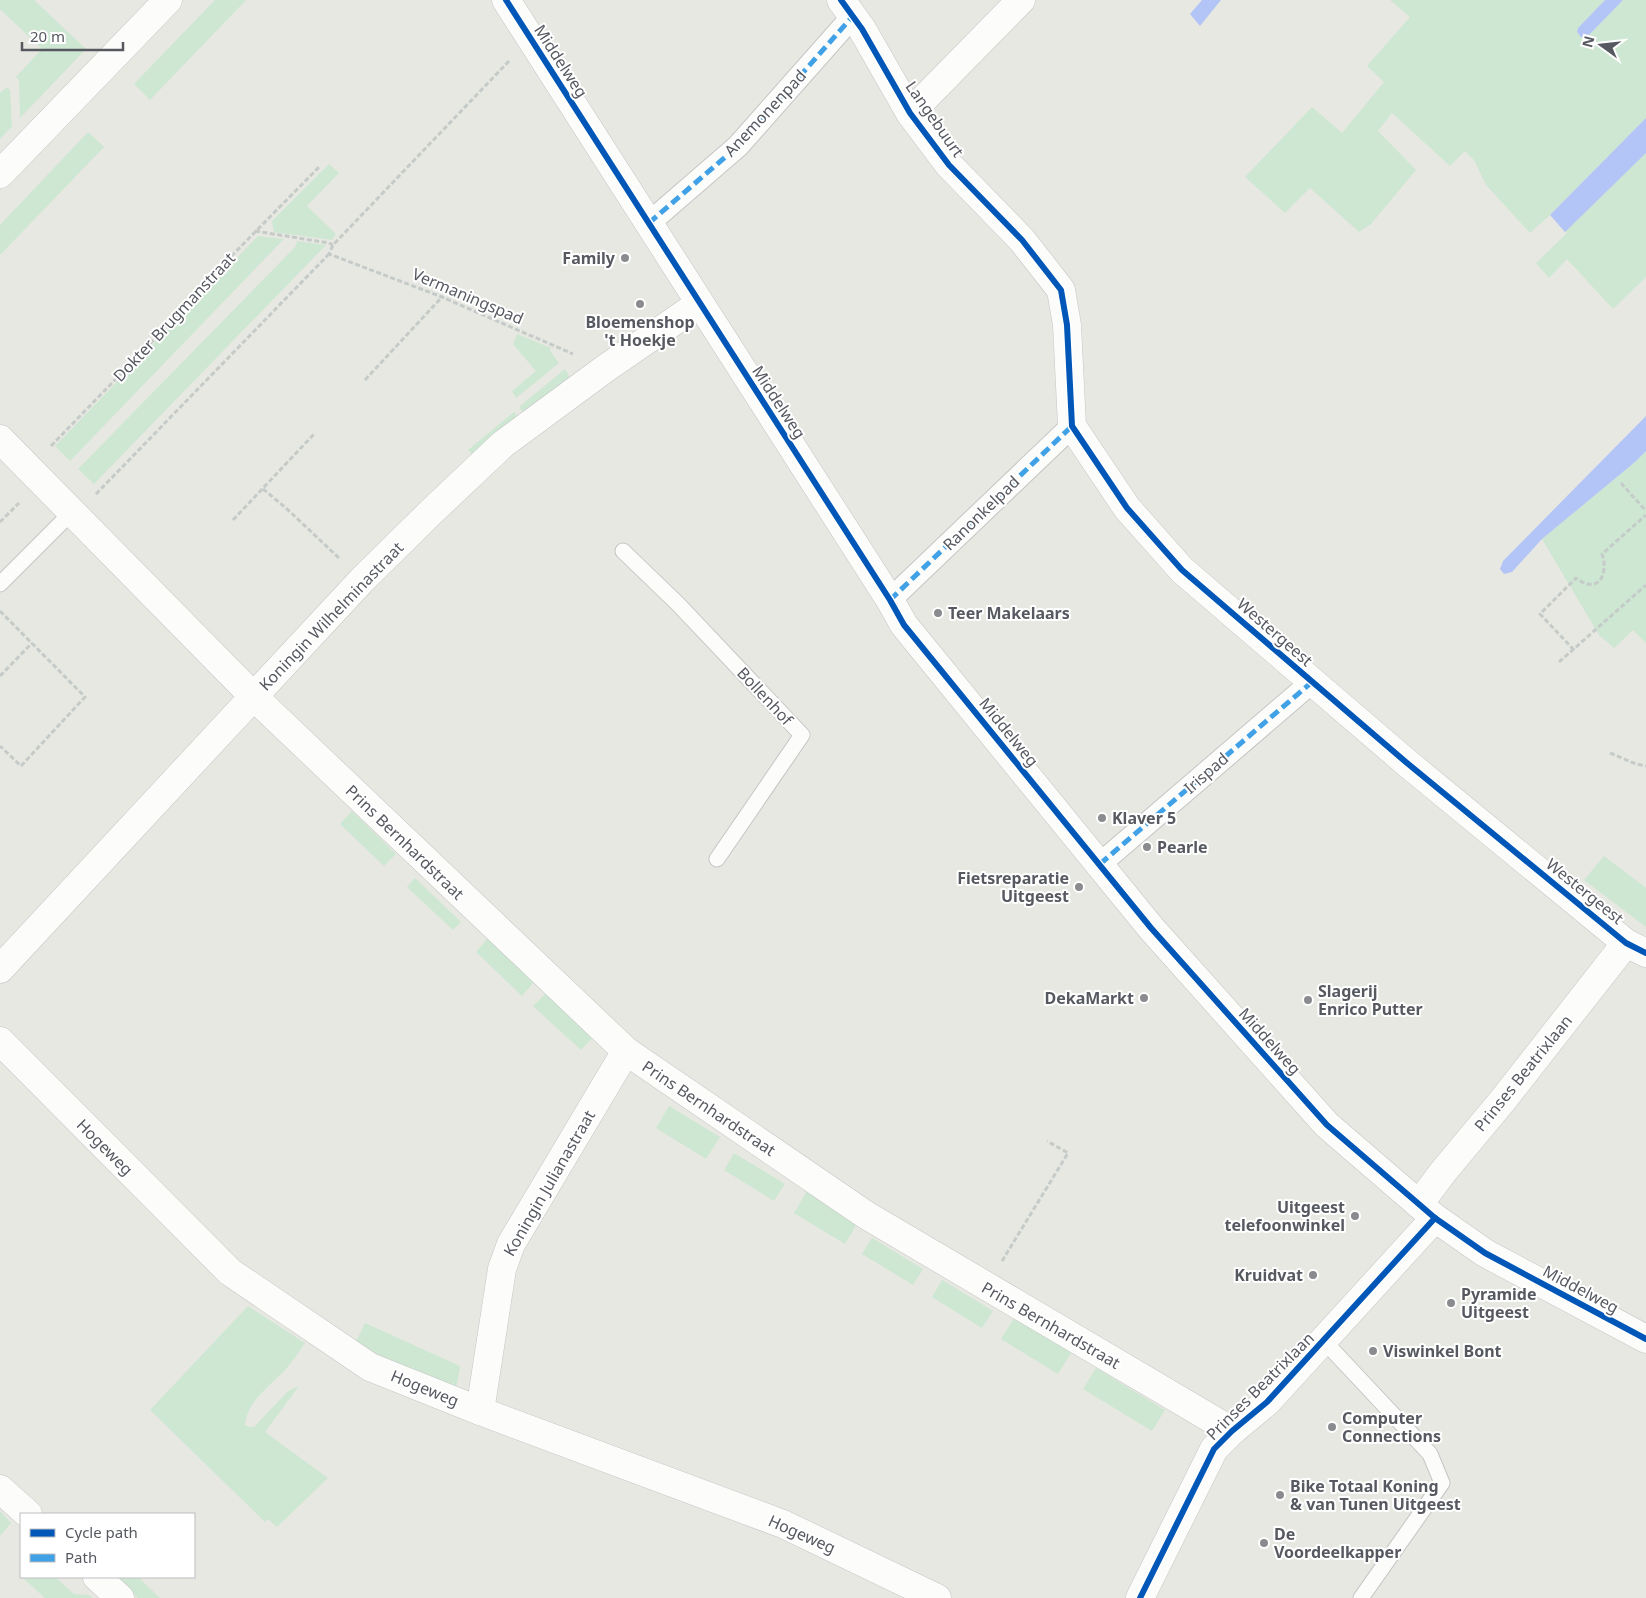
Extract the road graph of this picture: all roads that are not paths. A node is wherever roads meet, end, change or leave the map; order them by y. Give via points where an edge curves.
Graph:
1 (168, 0) edge
2 (506, 0) edge
3 (1021, 0) edge
4 (847, 8) edge
5 (910, 113) junction
6 (0, 174) edge
7 (649, 223) junction
8 (699, 304) junction
9 (1072, 426) junction
10 (0, 439) edge
11 (71, 513) junction
12 (623, 551) dead end
13 (0, 584) edge
14 (890, 600) junction
15 (1312, 682) junction
16 (254, 697) junction
17 (717, 859) dead end
18 (1100, 864) junction
19 (1636, 948) edge
20 (0, 969) edge
21 (0, 1041) edge
22 (626, 1051) junction
23 (1427, 1211) junction
24 (1646, 1339) edge
25 (1324, 1341) junction
26 (480, 1411) junction
27 (1232, 1431) junction
28 (0, 1489) edge
29 (27, 1513) edge
30 (97, 1578) edge
31 (120, 1598) edge
32 (937, 1598) edge
33 (1140, 1598) edge
34 (1361, 1598) edge

1 - 6 street
2 - 7 street, Middelweg
3 - 5 street
4 - 5 street, Langebuurt
4 - 7 street, Anemonenpad via 738,146
5 - 9 street, Langebuurt via 949,164 1022,240 1061,290 1067,326
7 - 8 street, Middelweg
8 - 14 street, Middelweg
8 - 16 street, Koningin Wilhelminastraat via 503,444 362,580
9 - 14 street, Ranonkelpad
9 - 15 street, Westergeest via 1127,508 1182,570
10 - 11 street
11 - 13 lane
11 - 16 street
12 - 17 lane, Bollenhof via 802,735
14 - 18 street, Middelweg via 904,625
15 - 18 street, Irispad
15 - 19 street, Westergeest
16 - 20 street, Koningin Wilhelminastraat
16 - 22 street, Prins Bernhardstraat
18 - 23 street, Middelweg via 1151,928 1327,1125
19 - 23 street, Prinses Beatrixlaan via 1442,1172
21 - 26 street, Hogeweg via 230,1272 370,1367
22 - 26 street, Koningin Julianastraat via 511,1244 502,1269
22 - 27 street, Prins Bernhardstraat via 866,1215
23 - 24 street, Middelweg via 1485,1253
23 - 25 street, Prinses Beatrixlaan
25 - 27 street, Prinses Beatrixlaan via 1267,1402
25 - 34 lane via 1430,1454 1442,1483
26 - 32 street, Hogeweg via 783,1524
27 - 33 street, Prinses Beatrixlaan via 1214,1449
28 - 29 street
30 - 31 street

